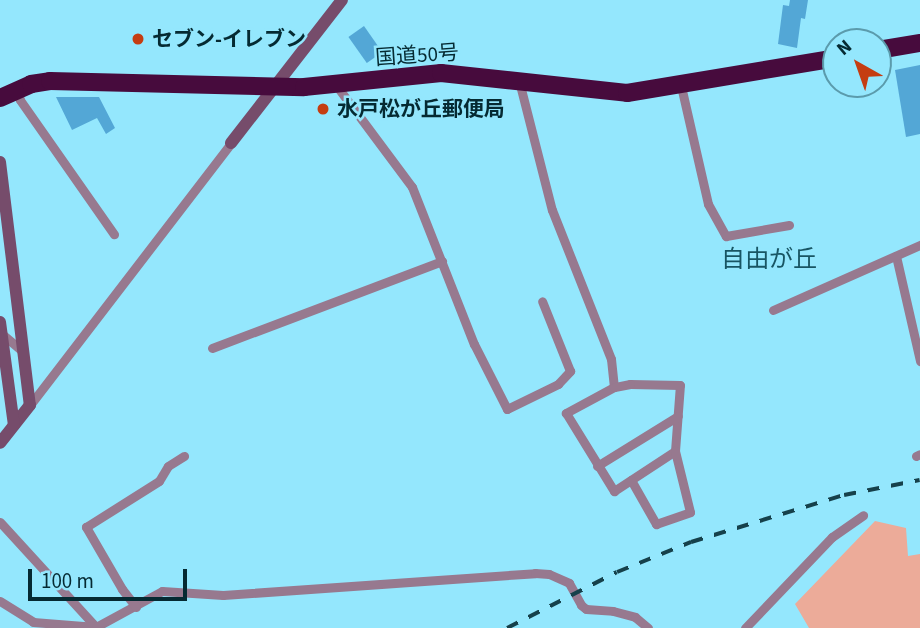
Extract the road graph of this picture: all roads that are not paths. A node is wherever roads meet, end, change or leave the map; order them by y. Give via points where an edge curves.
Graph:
1 (342, 0) edge
2 (920, 43) edge
3 (892, 48) edge
4 (822, 61) edge
5 (519, 81) junction
6 (336, 85) junction
7 (681, 86) junction
8 (273, 87) junction
9 (17, 89) junction
10 (0, 98) edge
11 (231, 143) joint
12 (0, 162) edge
13 (789, 225) dead end
14 (114, 234) dead end
15 (920, 245) edge
16 (896, 256) junction
17 (442, 261) junction
18 (542, 301) dead end
19 (774, 310) dead end
20 (0, 330) edge
21 (212, 348) dead end
22 (22, 351) dead end
23 (920, 361) edge
24 (614, 387) junction
25 (30, 405) junction
26 (678, 415) junction
27 (14, 425) junction
28 (0, 443) edge
29 (675, 451) junction
30 (184, 456) dead end
31 (597, 466) junction
32 (631, 480) junction
33 (863, 515) dead end
34 (0, 522) edge
35 (0, 601) edge
36 (136, 607) junction
37 (96, 627) edge
38 (648, 628) edge
39 (745, 628) edge

1 - 8 street
2 - 3 highway
4 - 7 highway, 国道50号
5 - 6 highway, 国道50号 via 441,73
5 - 7 highway, 国道50号 via 608,93
5 - 24 street via 552,210 611,359
6 - 8 highway, 国道50号
6 - 17 street via 412,187
7 - 13 street via 708,204 726,236
8 - 9 highway, 国道50号 via 73,80
8 - 11 street
9 - 10 highway, 国道50号
9 - 14 street via 20,100
11 - 25 street
12 - 25 street
15 - 16 street
16 - 19 street
16 - 23 street
17 - 18 street via 474,344 507,409 558,384 570,371
17 - 21 street
20 - 22 street
20 - 27 street
24 - 26 street via 680,385
24 - 31 street via 566,413
25 - 27 street
26 - 29 street
26 - 31 street
27 - 28 street
29 - 32 street
29 - 32 street via 690,512 656,524
30 - 36 street via 168,466 159,481 86,527
31 - 32 street via 614,491
33 - 39 street via 832,537
34 - 37 street
35 - 37 street via 33,622
36 - 37 street
36 - 38 street via 162,591 223,595 535,573 569,583 586,608 635,617

